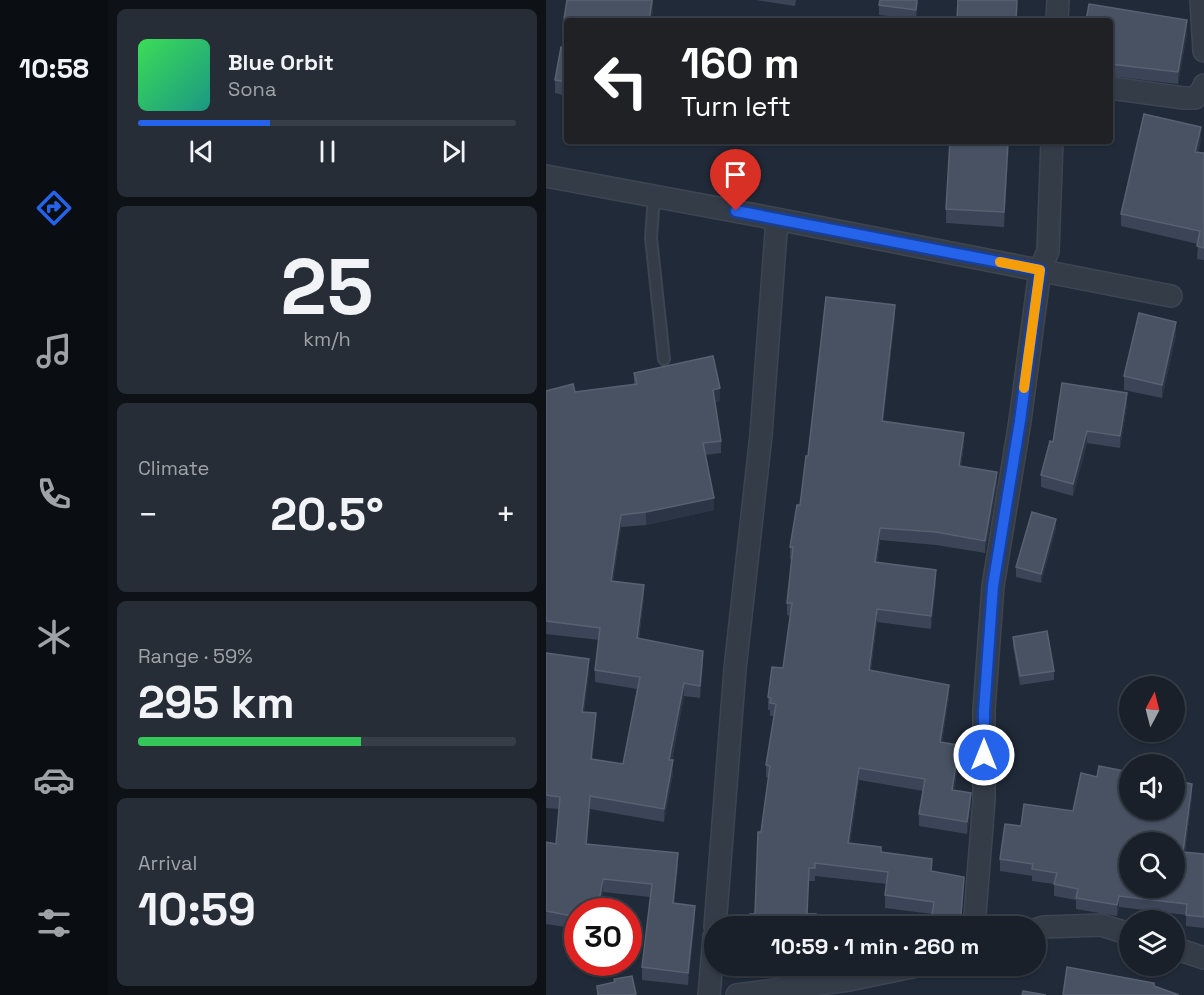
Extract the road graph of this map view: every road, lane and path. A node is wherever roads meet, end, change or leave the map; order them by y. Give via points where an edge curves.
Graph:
1 (1058, 0) edge
2 (1201, 0) edge
3 (1057, 18) edge
4 (1204, 51) edge
5 (1204, 85) edge
6 (1113, 88) edge
7 (1052, 144) edge
8 (546, 176) edge
9 (654, 196) junction
10 (777, 219) junction
11 (1040, 270) junction
12 (1171, 296) dead end
13 (664, 359) dead end
14 (716, 916) edge
15 (975, 916) edge
16 (1046, 927) edge
17 (1119, 931) edge
18 (1185, 952) edge
19 (1204, 958) edge
20 (711, 976) edge
21 (868, 976) edge
22 (710, 995) edge
23 (737, 995) edge

1 - 3 street
2 - 4 street
5 - 6 street via 1195,98
7 - 11 street via 1048,251
8 - 9 street
9 - 10 street
9 - 13 lane via 651,238
10 - 11 street
10 - 14 street
11 - 12 street
11 - 15 street via 993,586
16 - 17 street via 1101,925
18 - 19 street
20 - 22 street
21 - 23 street

